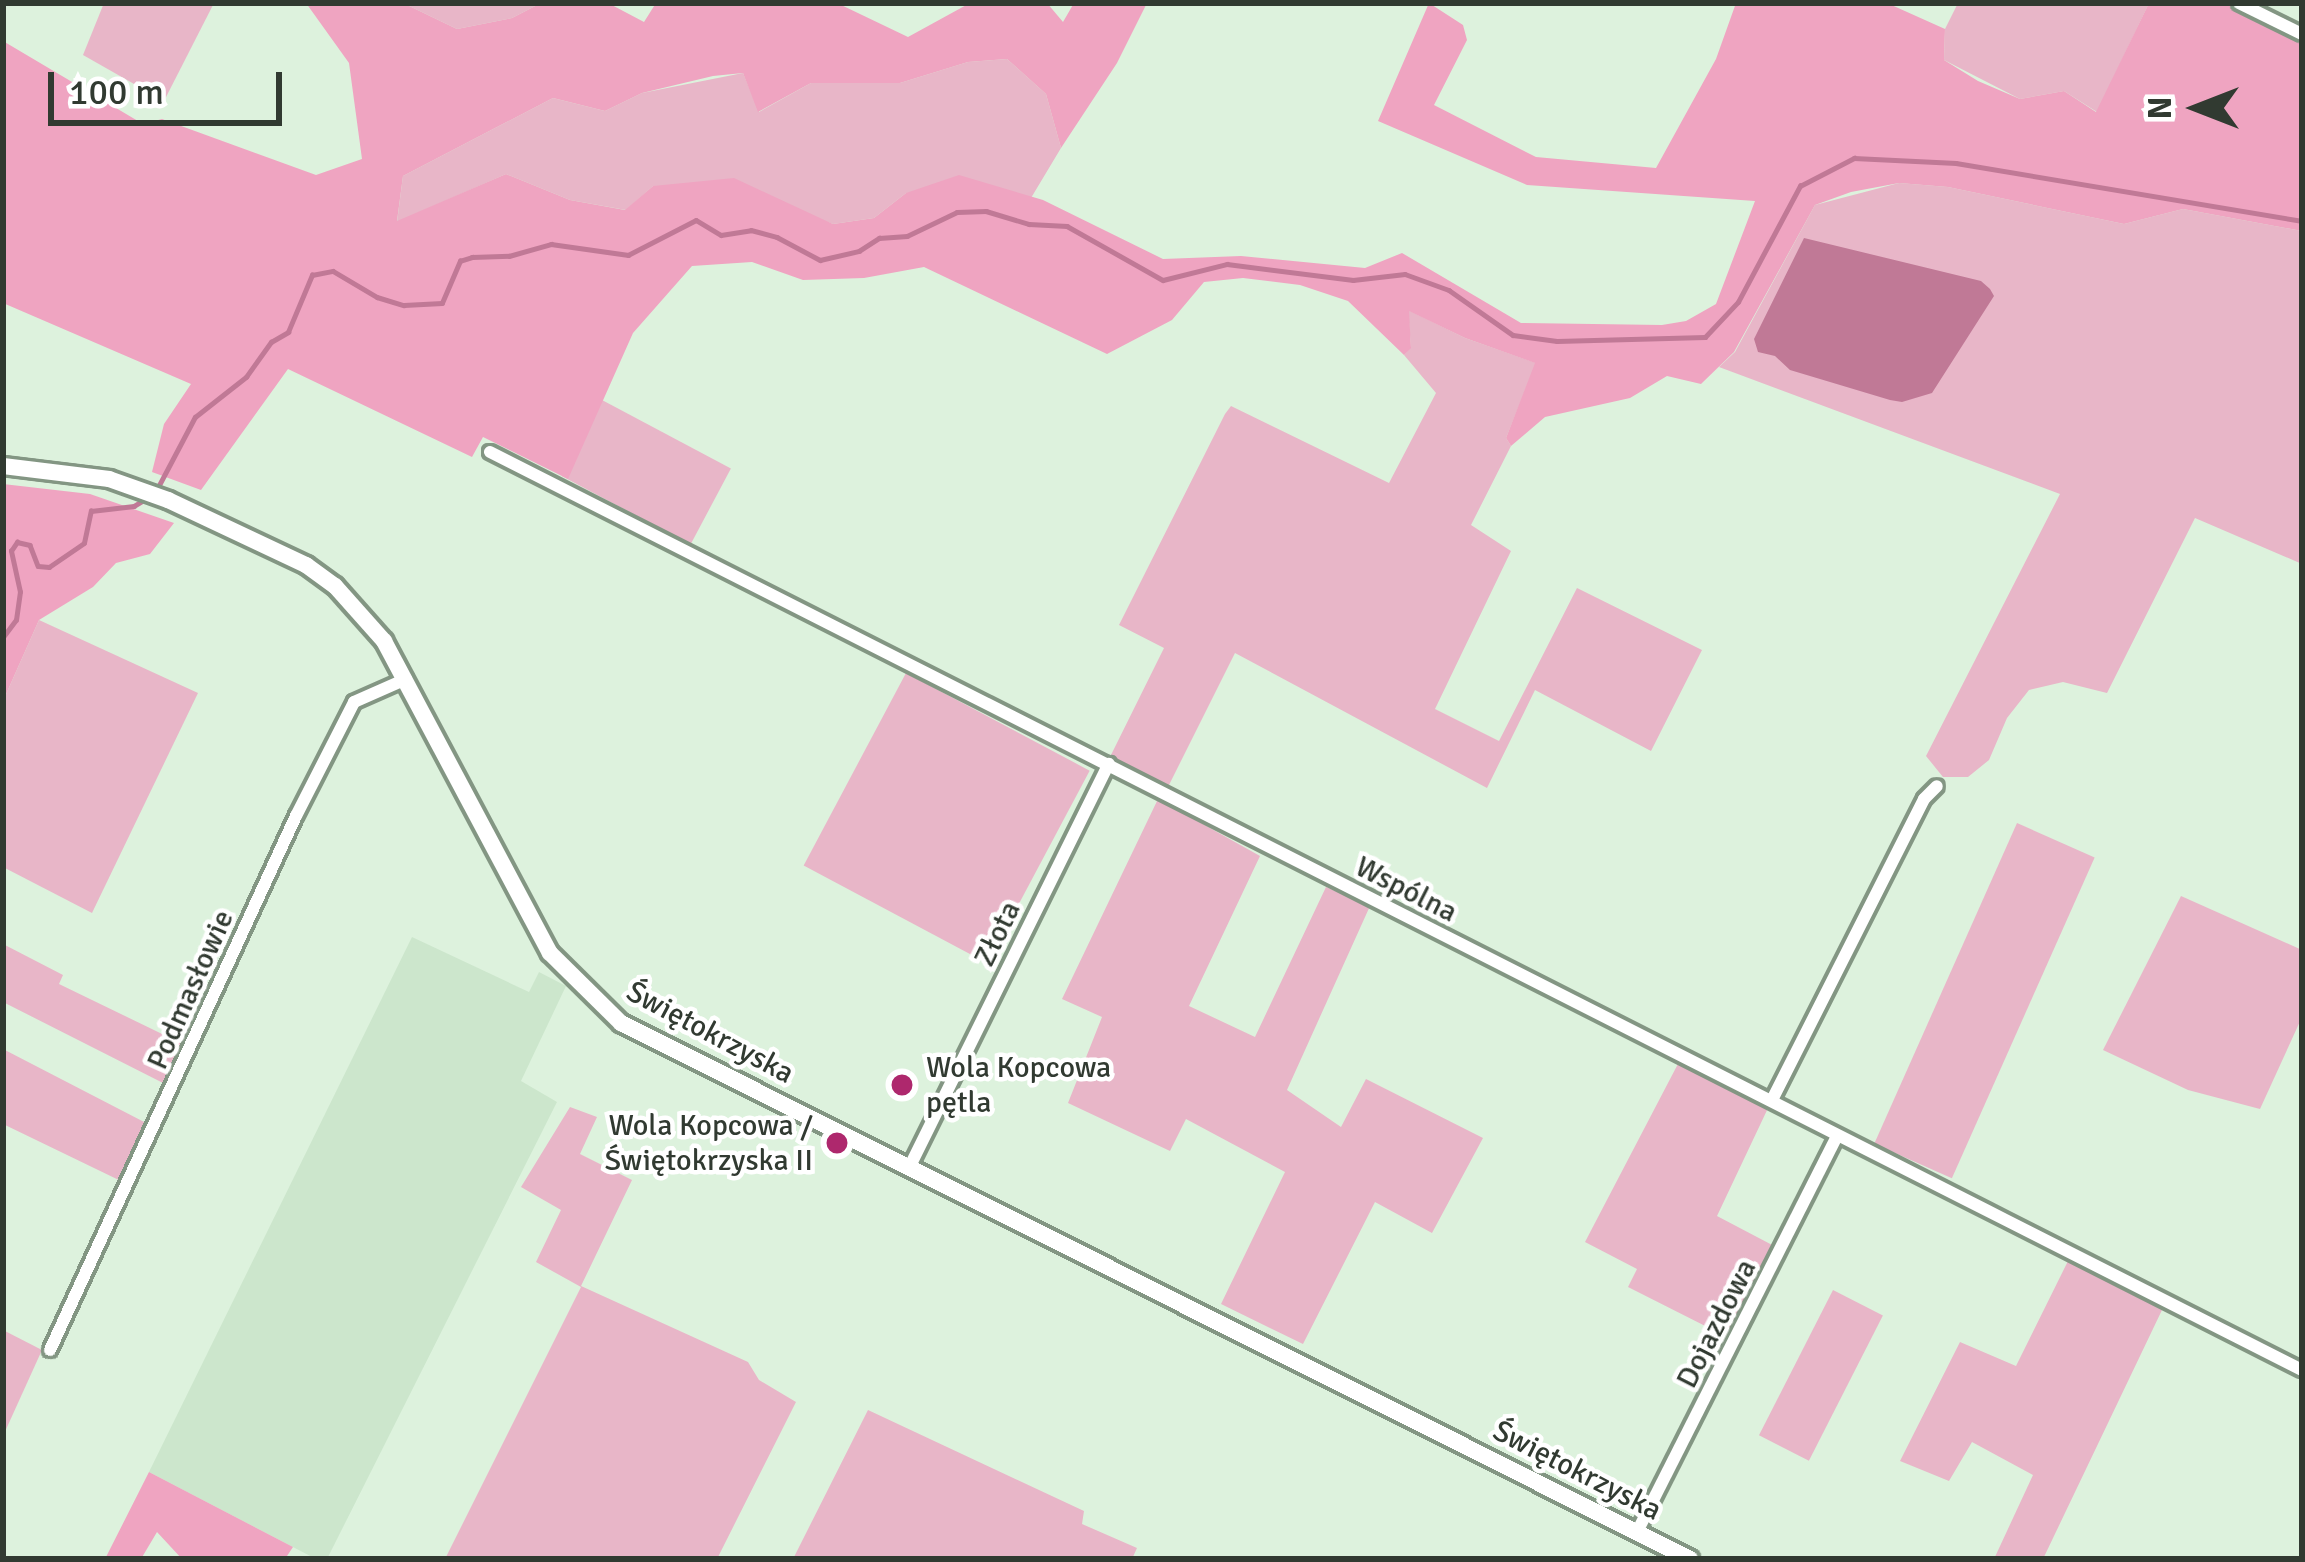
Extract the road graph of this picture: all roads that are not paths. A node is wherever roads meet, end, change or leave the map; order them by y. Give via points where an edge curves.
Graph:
1 (2239, 3) edge
2 (2302, 34) edge
3 (490, 452) dead end
4 (3, 466) edge
5 (406, 679) junction
6 (1109, 764) junction
7 (1936, 786) dead end
8 (1772, 1100) junction
9 (1837, 1136) junction
10 (909, 1168) junction
11 (50, 1350) dead end
12 (2302, 1370) edge
13 (1637, 1532) junction
14 (1690, 1559) edge

1 - 2 street
3 - 6 street, Wspólna
4 - 5 street, Świętokrzyska via 109,479 237,529 321,575 362,613
5 - 10 street, Świętokrzyska via 571,979 621,1023
5 - 11 street, Podmasłowie via 355,702
6 - 8 street, Wspólna
6 - 10 street, Złota
7 - 8 street
8 - 9 street, Wspólna
9 - 12 street, Wspólna
9 - 13 street, Dojazdowa
10 - 13 street, Świętokrzyska
13 - 14 street, Świętokrzyska

